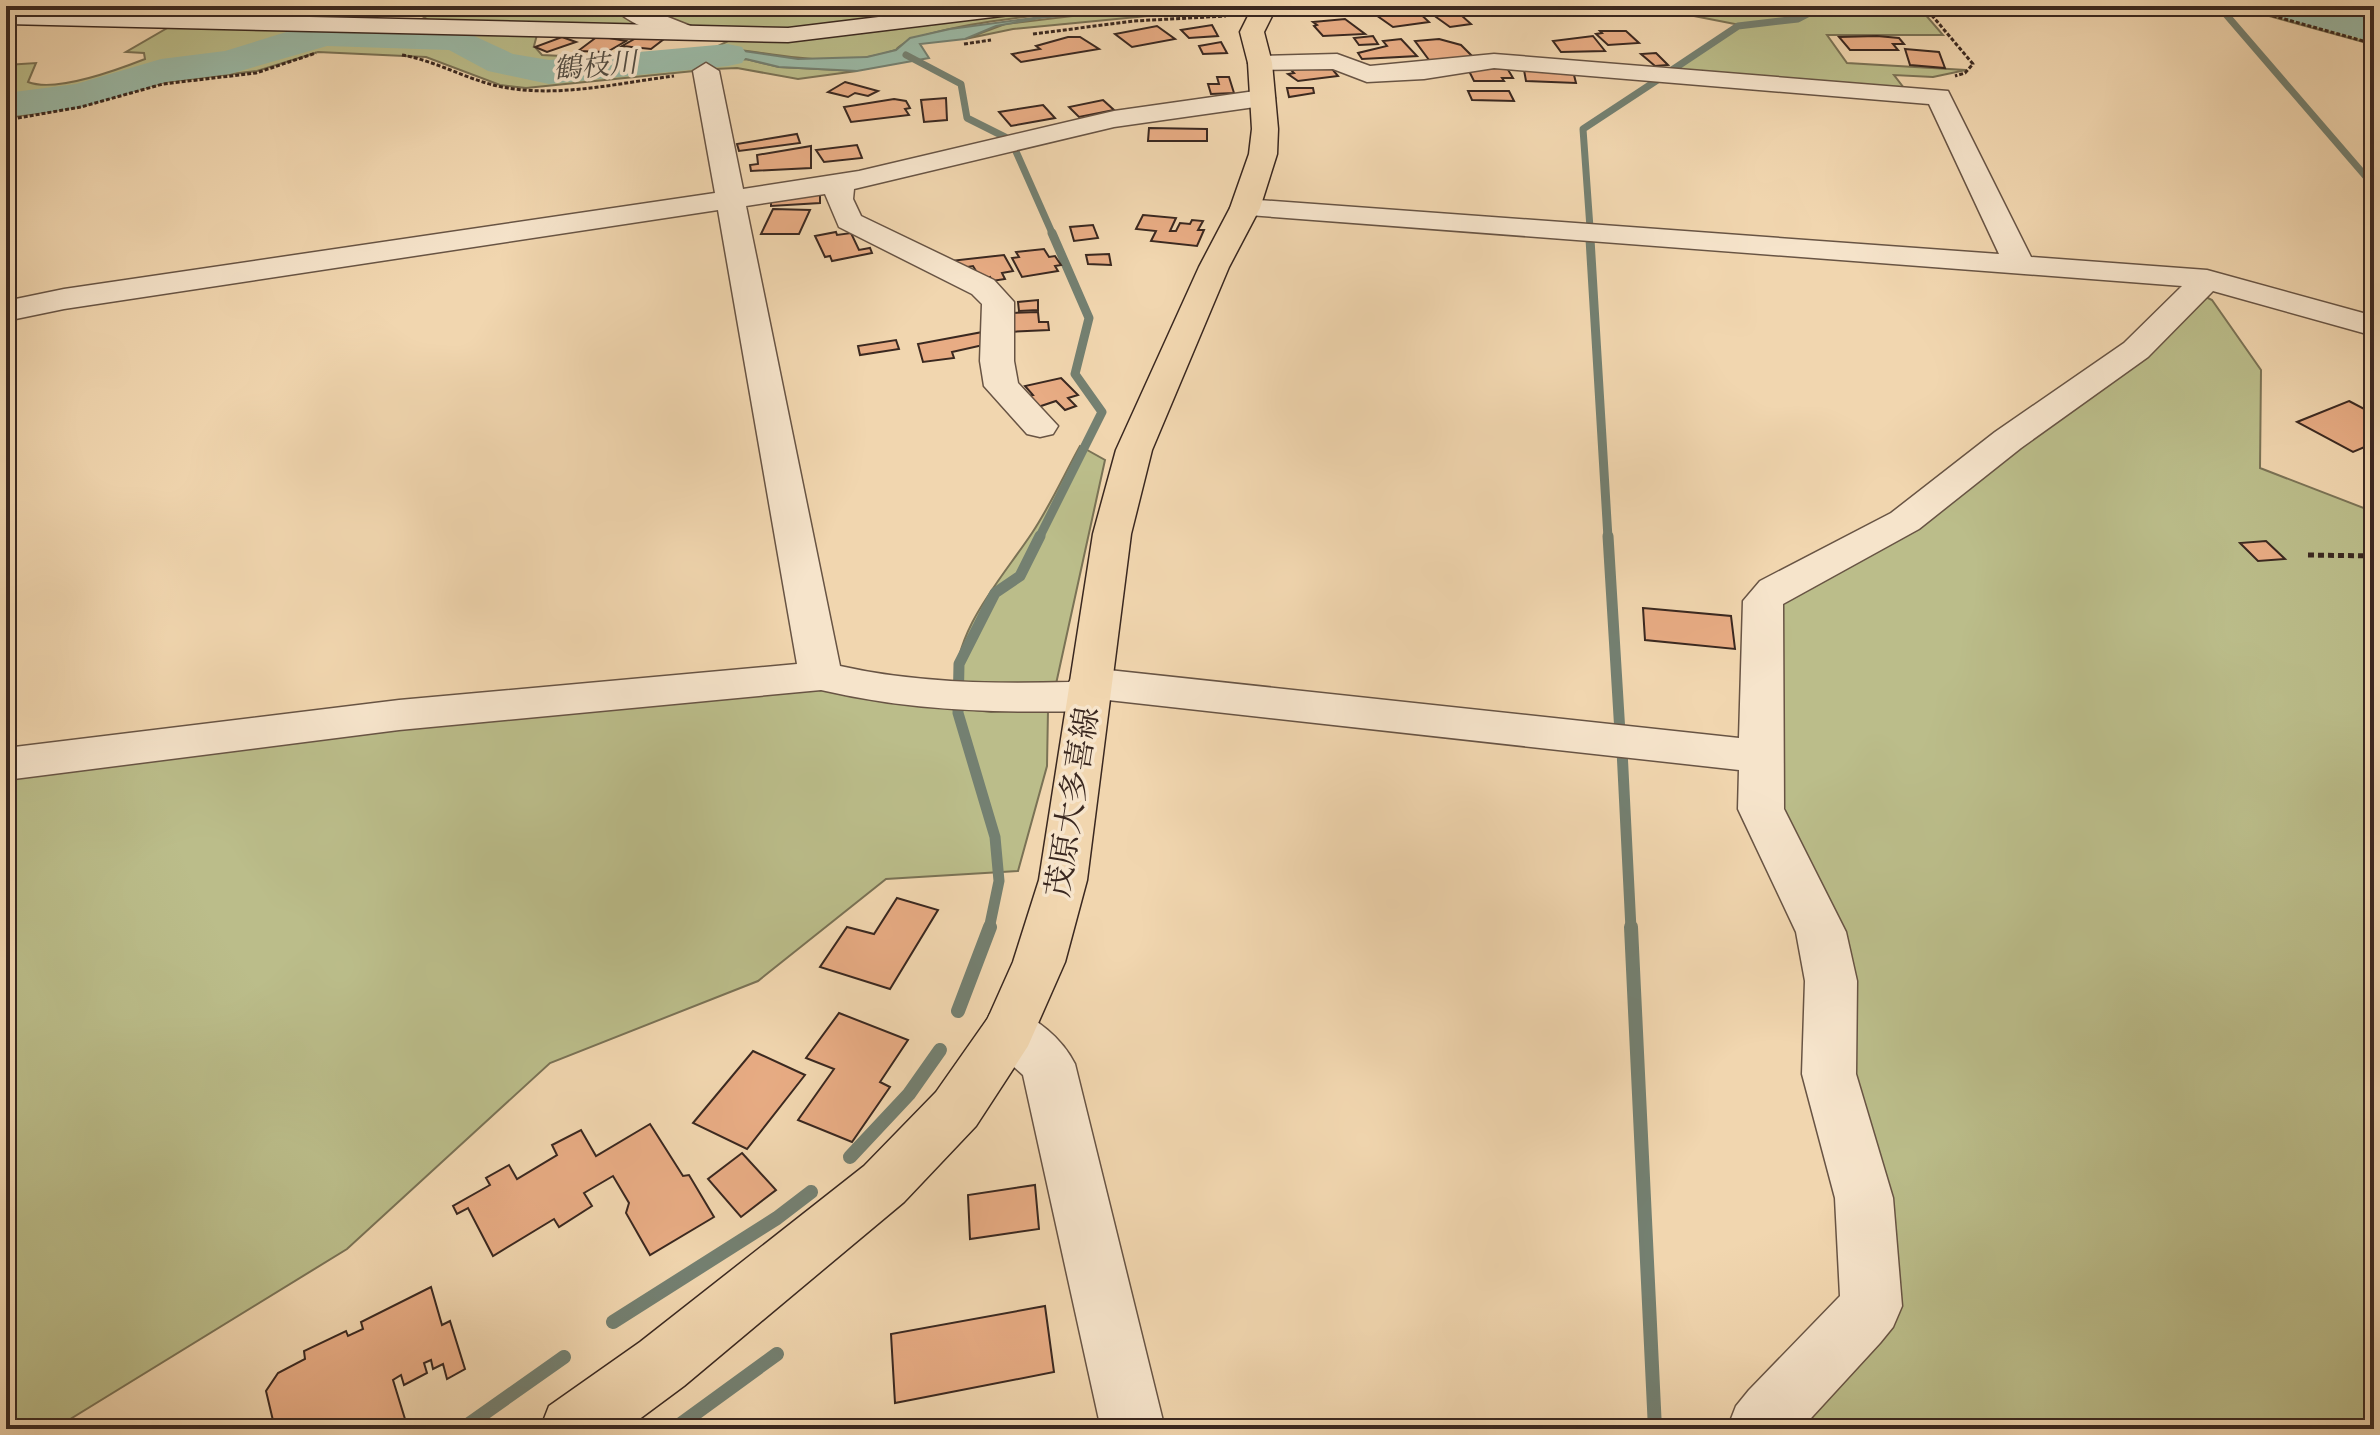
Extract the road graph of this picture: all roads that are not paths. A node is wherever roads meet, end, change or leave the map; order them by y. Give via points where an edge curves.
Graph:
1 (625, 6) edge
2 (1027, 6) edge
3 (1252, 11) edge
4 (6, 17) edge
5 (684, 32) junction
6 (706, 71) road end
7 (1261, 80) junction
8 (840, 182) junction
9 (733, 198) junction
10 (1245, 208) junction
11 (2019, 264) junction
12 (2207, 279) junction
13 (6, 311) edge
14 (2374, 326) edge
15 (1040, 426) dead end
16 (821, 676) junction
17 (1090, 689) junction
18 (1759, 756) junction
19 (6, 764) edge
20 (1009, 1030) junction
21 (572, 1429) edge
22 (1133, 1429) edge
23 (1759, 1429) edge

1 - 5 street
2 - 5 street via 788,35
3 - 7 main road, 茂原大多喜線
4 - 5 street
6 - 9 street
7 - 8 street
7 - 10 main road, 茂原大多喜線 via 1263,154
7 - 11 street via 1337,61 1367,74 1494,61 1939,97
8 - 9 street
8 - 15 street via 839,199 849,221 983,287 998,302 1001,386
9 - 13 street
9 - 16 street
10 - 11 street
10 - 17 main road, 茂原大多喜線 via 1134,450 1112,534
11 - 12 street
12 - 14 street
12 - 18 street via 2136,350 1905,521 1774,590 1763,601
16 - 17 street via 872,690 929,696 1010,699
16 - 19 street via 399,715
17 - 18 street
17 - 20 main road, 茂原大多喜線 via 1063,880 1039,962
18 - 23 street via 1761,809 1824,944 1831,981 1829,1074 1864,1198 1871,1306
20 - 21 main road, 茂原大多喜線 via 956,1109 884,1184 662,1364
20 - 22 street via 1048,1064

